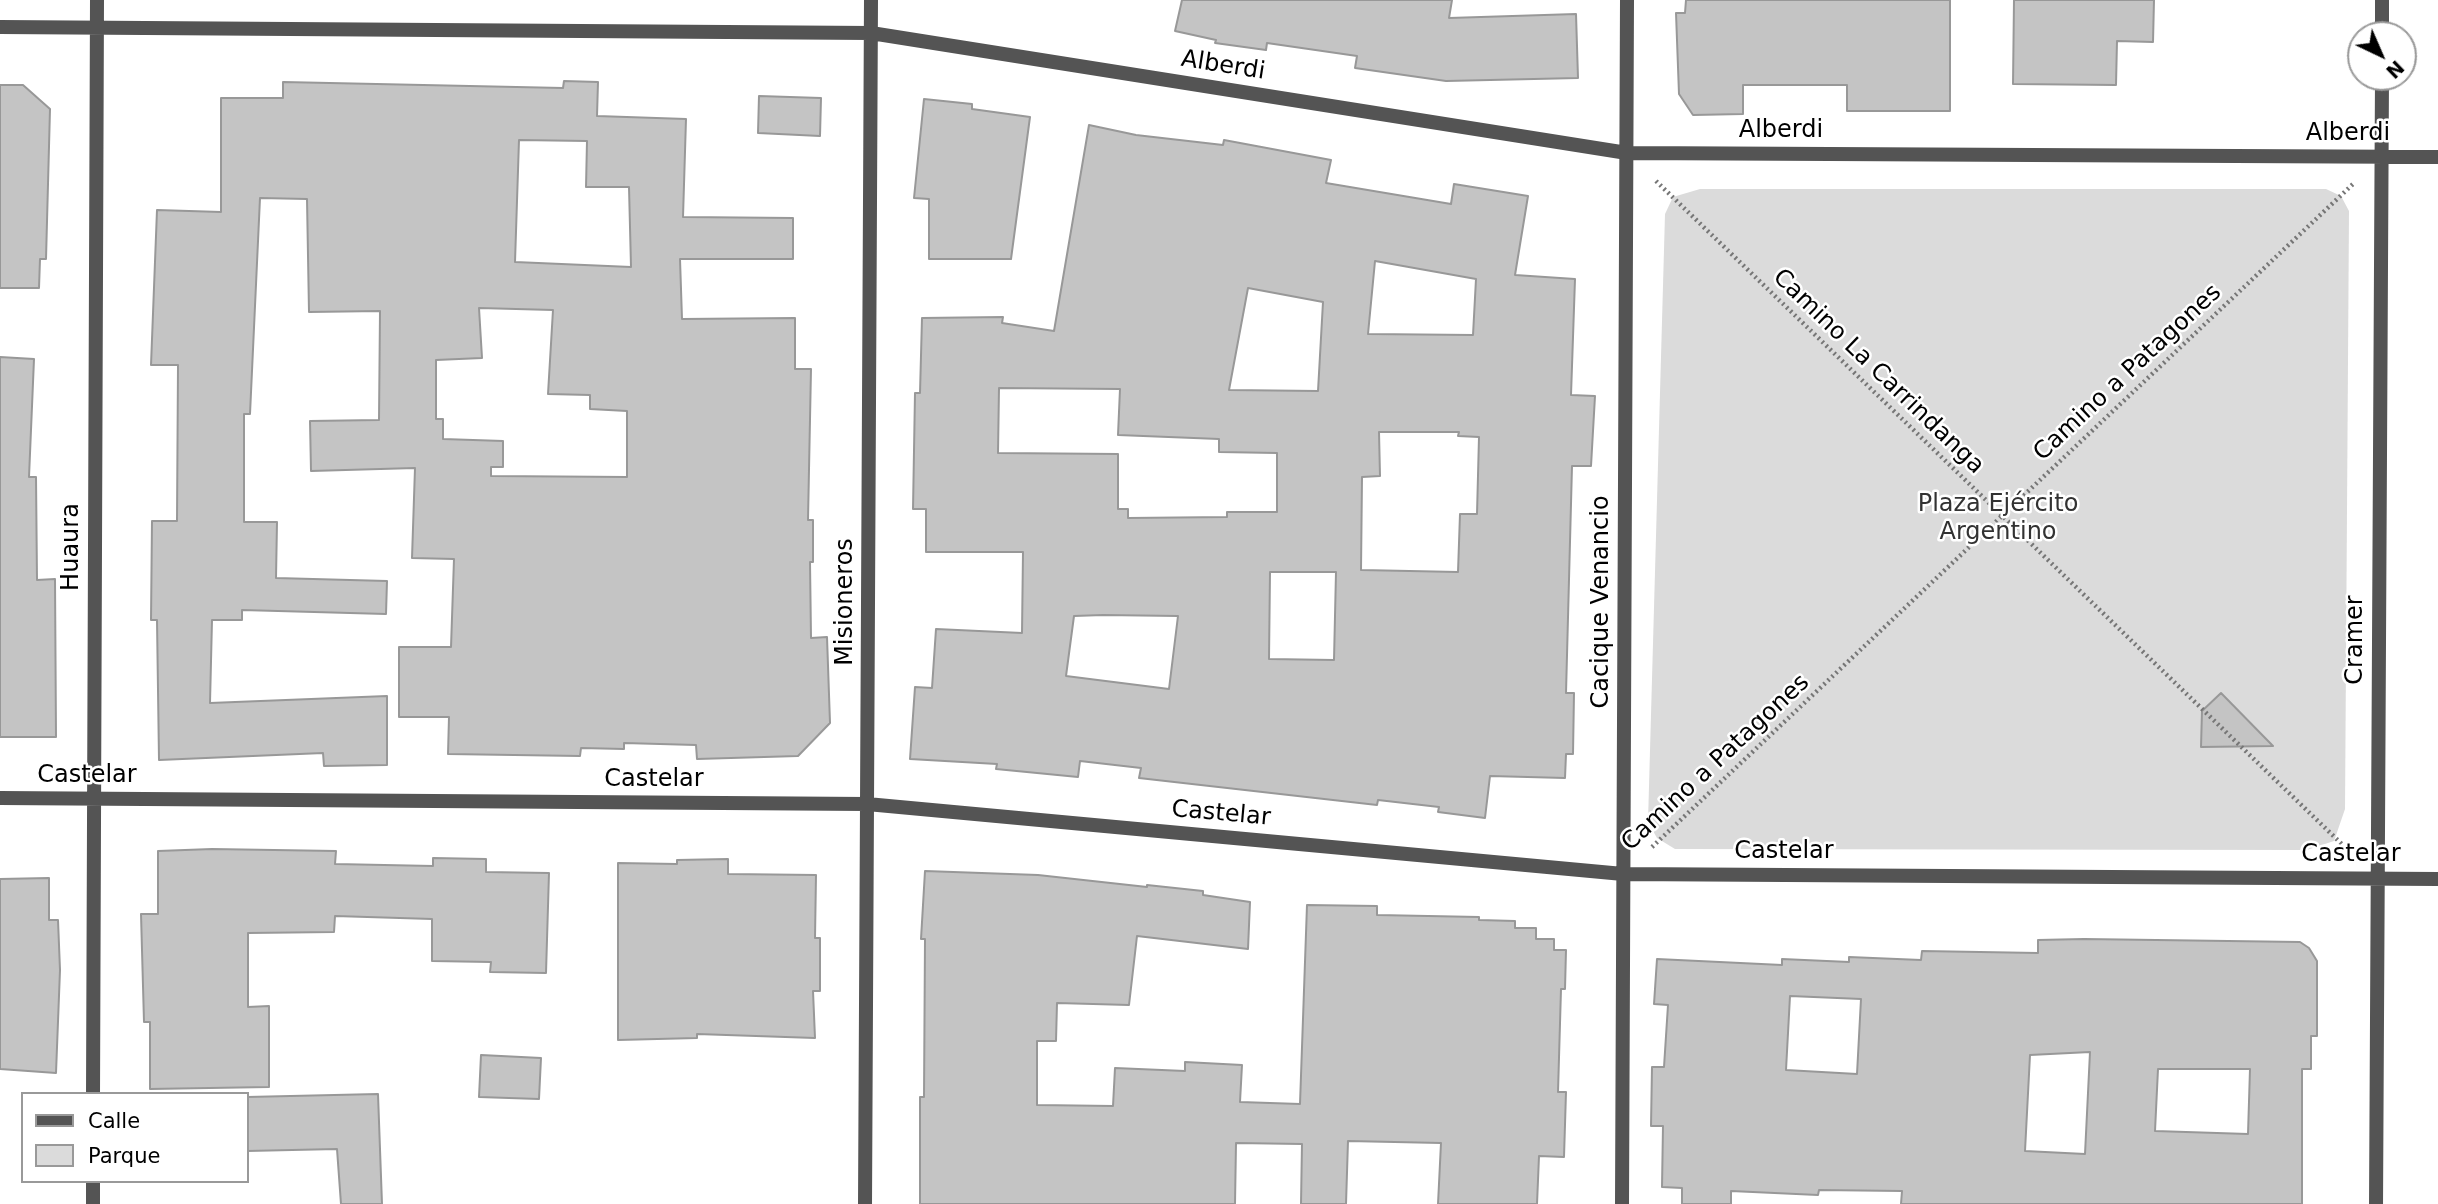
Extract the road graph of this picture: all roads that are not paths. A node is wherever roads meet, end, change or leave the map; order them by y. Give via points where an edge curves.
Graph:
1 (97, 0) edge
2 (872, 0) edge
3 (1627, 0) edge
4 (2382, 0) edge
5 (2382, 21) edge
6 (0, 27) edge
7 (97, 28) junction
8 (872, 33) junction
9 (2382, 91) edge
10 (1627, 153) junction
11 (2381, 157) junction
12 (2438, 157) edge
13 (0, 798) edge
14 (94, 799) junction
15 (867, 804) junction
16 (1623, 874) junction
17 (2378, 878) junction
18 (2438, 879) edge
19 (93, 1092) edge
20 (93, 1183) edge
21 (93, 1204) edge
22 (865, 1204) edge
23 (1622, 1204) edge
24 (2376, 1204) edge

1 - 7 street, Huaura
2 - 8 street, Misioneros
3 - 10 street, Cacique Venancio
4 - 5 street
6 - 7 street, Alberdi
7 - 8 street, Alberdi
7 - 14 street, Huaura
8 - 10 street, Alberdi
8 - 15 street, Misioneros
9 - 11 street, Cramer
10 - 11 street, Alberdi
10 - 16 street, Cacique Venancio
11 - 12 street, Alberdi
11 - 17 street, Cramer
13 - 14 street, Castelar
14 - 15 street, Castelar
14 - 19 street, Huaura
15 - 16 street, Castelar
15 - 22 street, Misioneros
16 - 17 street, Castelar
16 - 23 street, Cacique Venancio
17 - 18 street, Castelar
17 - 24 street, Cramer
20 - 21 street

